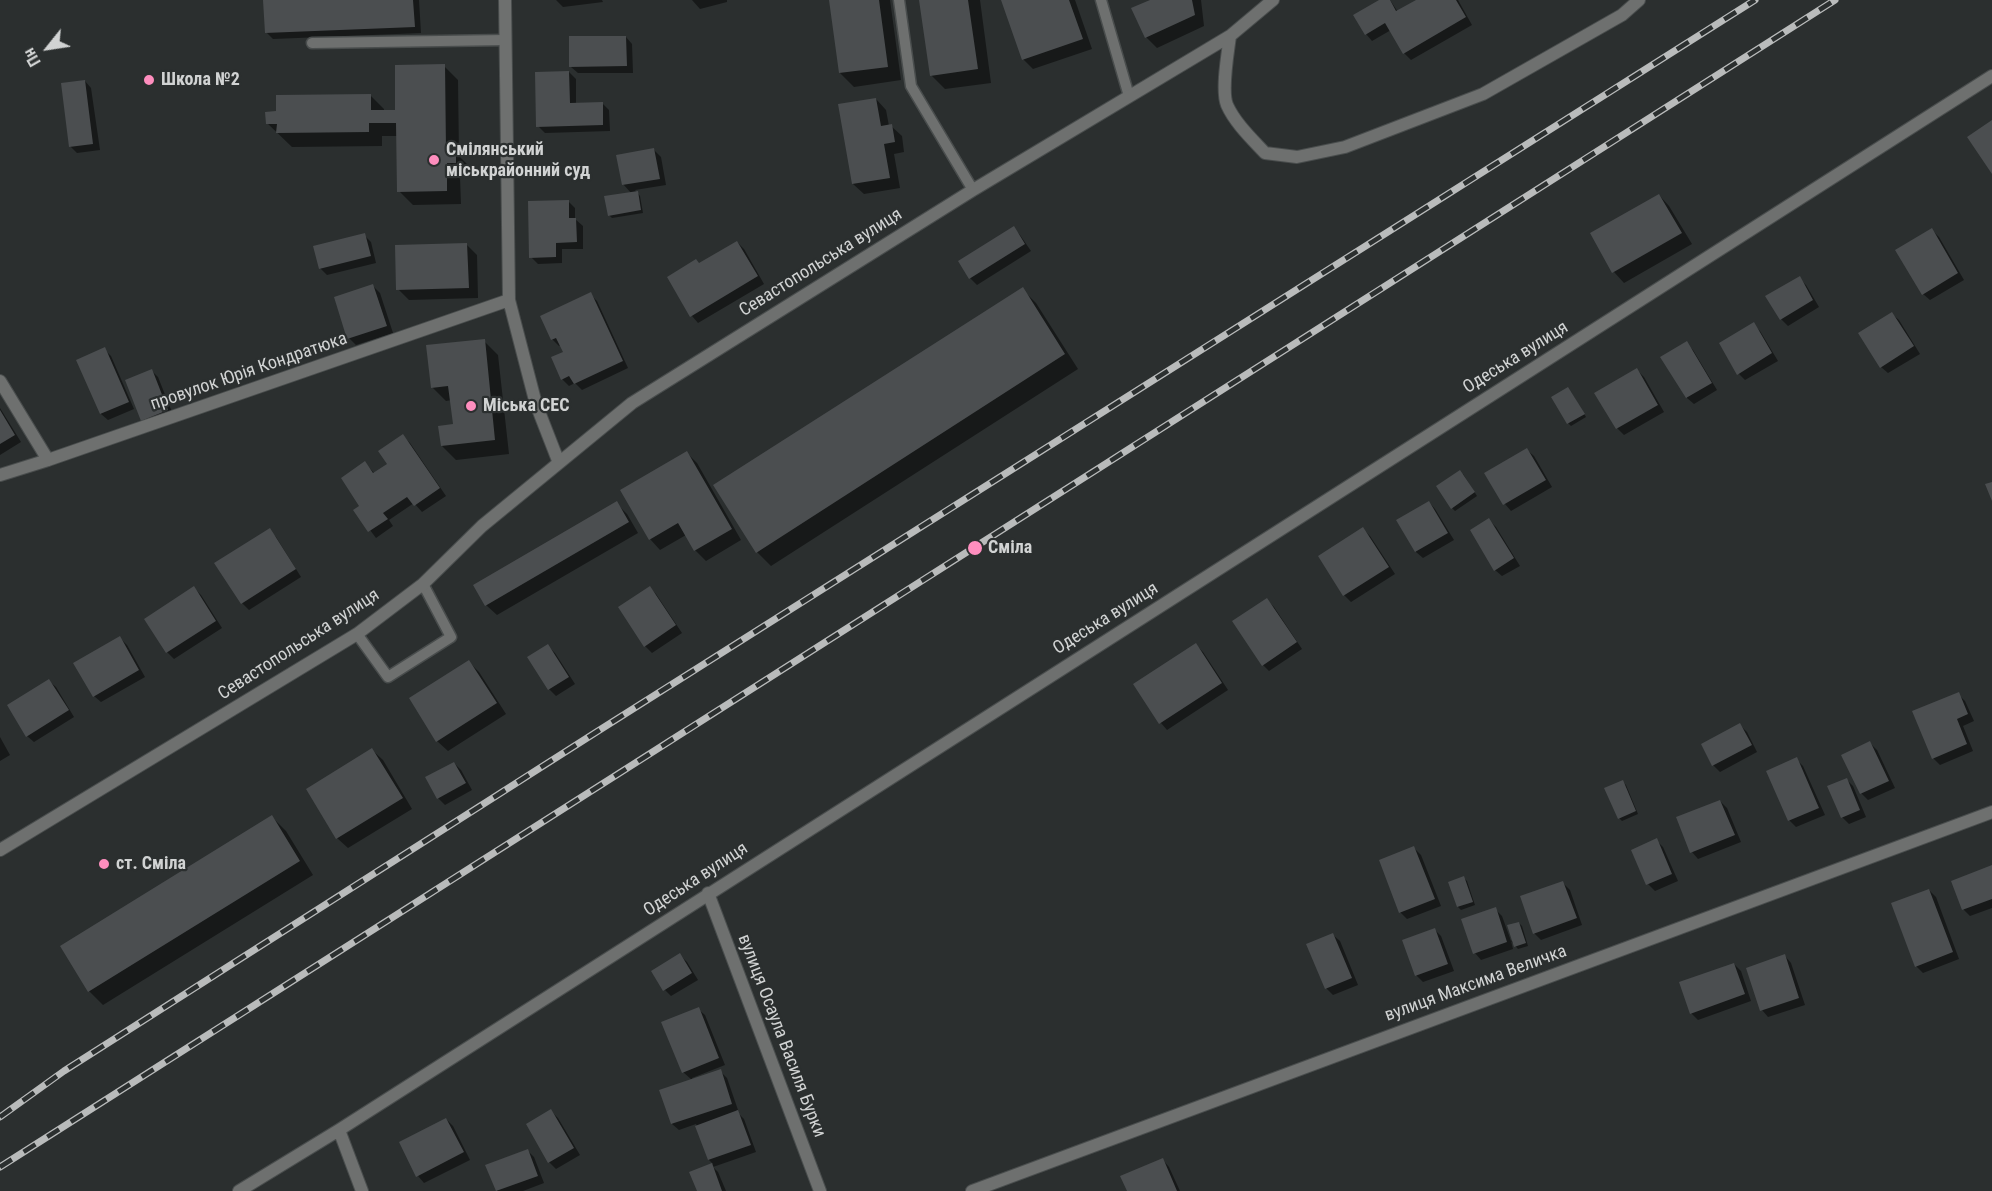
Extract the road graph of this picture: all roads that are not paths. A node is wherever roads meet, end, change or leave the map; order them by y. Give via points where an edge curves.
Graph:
1 (505, 0) edge
2 (899, 0) edge
3 (1101, 0) edge
4 (1273, 0) edge
5 (1638, 0) edge
6 (1230, 36) junction
7 (505, 40) junction
8 (312, 43) dead end
9 (1992, 76) edge
10 (1129, 96) junction
11 (973, 190) junction
12 (508, 300) junction
13 (0, 381) edge
14 (48, 460) junction
15 (559, 463) junction
16 (0, 475) edge
17 (423, 584) junction
18 (357, 634) junction
19 (1992, 812) edge
20 (0, 850) edge
21 (708, 893) junction
22 (339, 1130) junction
23 (239, 1191) edge
24 (362, 1191) edge
25 (820, 1191) edge
26 (972, 1191) edge

1 - 7 street
2 - 11 lane via 911,86
3 - 10 lane
4 - 6 street, Севастопольська вулиця
5 - 6 street via 1622,15 1483,94 1346,147 1297,157 1265,153 1226,104
6 - 10 street, Севастопольська вулиця
7 - 8 lane
7 - 12 street
9 - 21 street, Одеська вулиця
10 - 11 street, Севастопольська вулиця
11 - 15 street, Севастопольська вулиця via 632,403
12 - 14 street, провулок Юрія Кондратюка
12 - 15 street via 536,404
13 - 14 street
14 - 16 street, провулок Юрія Кондратюка
15 - 17 street, Севастопольська вулиця via 482,526
17 - 18 street, Севастопольська вулиця
17 - 18 lane via 451,637 388,677
18 - 20 street, Севастопольська вулиця
19 - 26 street, вулиця Максима Величка
21 - 22 street, Одеська вулиця
21 - 25 street, вулиця Осаула Василя Бурки
22 - 23 street, Одеська вулиця
22 - 24 street

